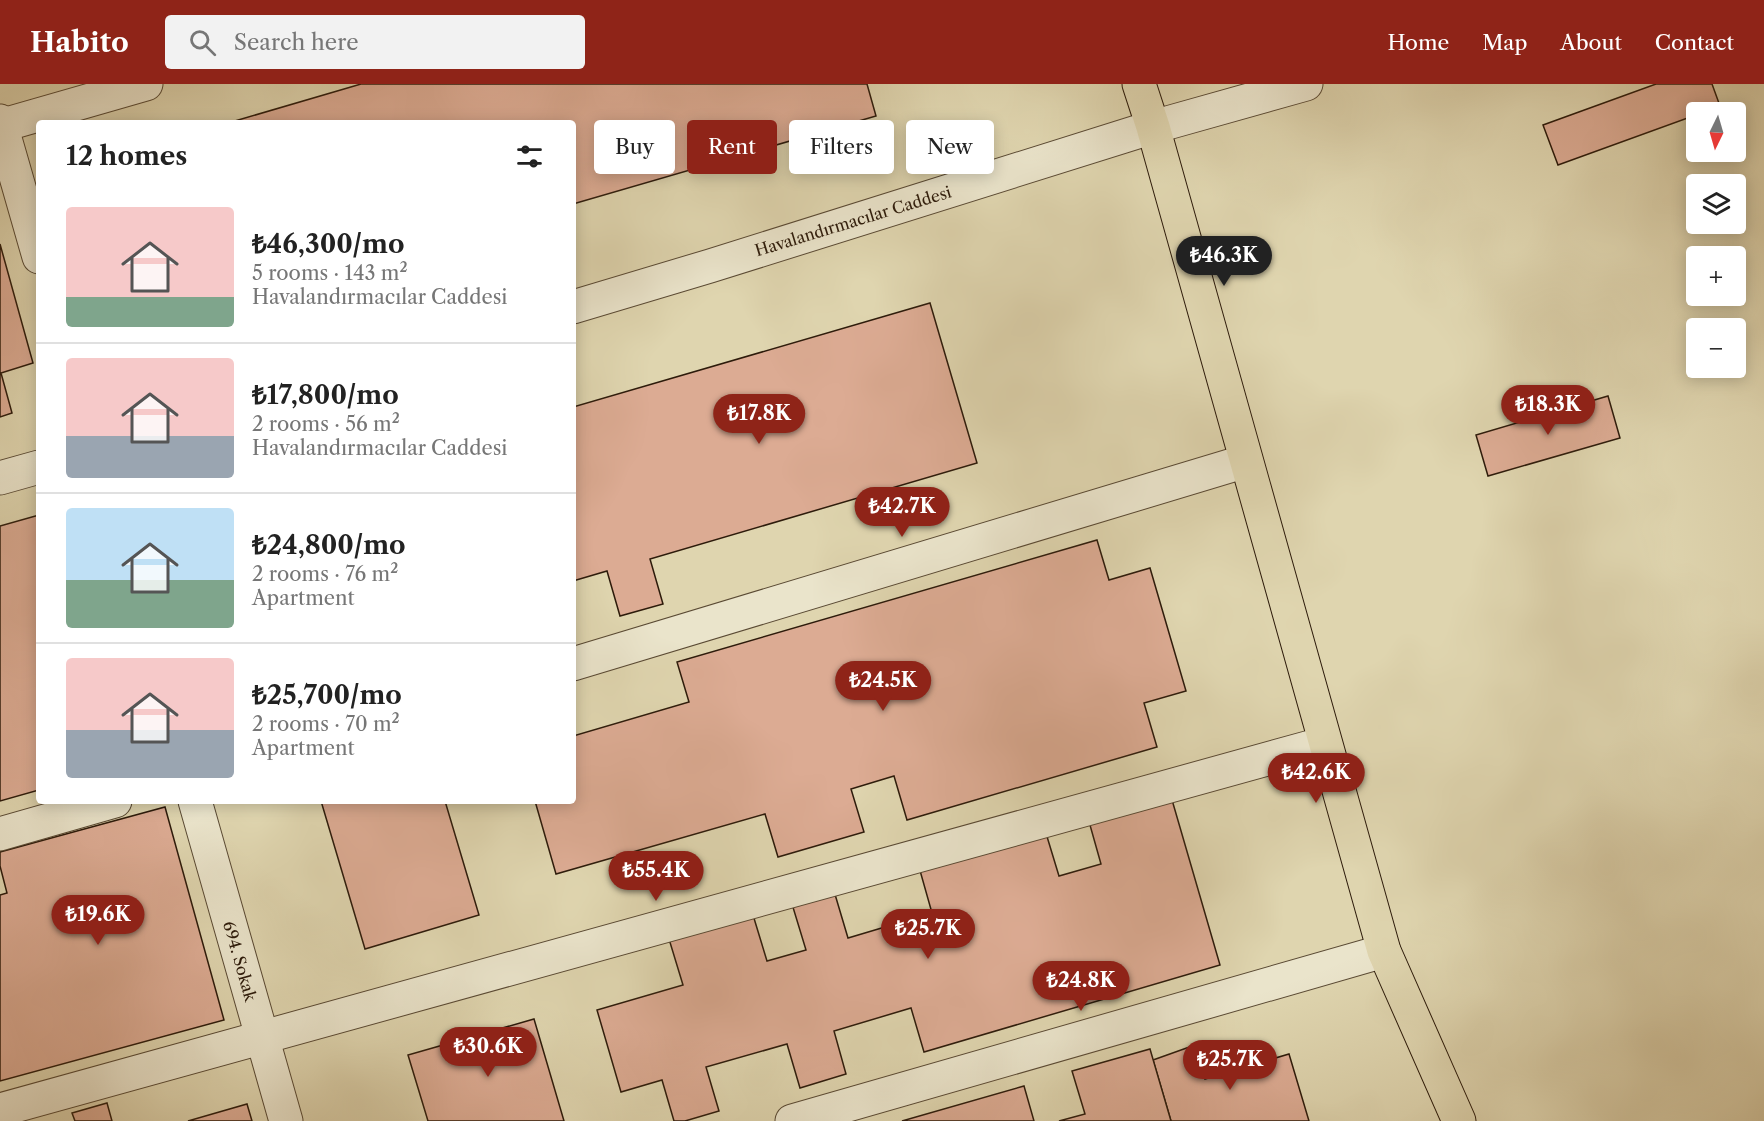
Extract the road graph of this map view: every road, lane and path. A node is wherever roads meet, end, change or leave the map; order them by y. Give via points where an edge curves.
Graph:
1 (146, 84) edge
2 (1139, 84) edge
3 (1306, 84) edge
4 (0, 124) edge
5 (1153, 127) junction
6 (36, 247) edge
7 (576, 306) edge
8 (1246, 461) junction
9 (36, 468) edge
10 (0, 478) edge
11 (576, 663) edge
12 (1325, 743) junction
13 (105, 804) edge
14 (196, 804) edge
15 (0, 834) edge
16 (1384, 951) junction
17 (262, 1038) junction
18 (0, 1110) edge
19 (286, 1121) edge
20 (792, 1121) edge
21 (1459, 1121) edge

1 - 4 street
2 - 5 main road
3 - 5 street, Havalandırmacılar Caddesi
4 - 6 street
5 - 7 street, Havalandırmacılar Caddesi
5 - 8 main road
8 - 11 street
8 - 12 main road
9 - 10 street
12 - 16 main road
12 - 17 street
13 - 15 street
14 - 17 street, 694. Sokak
16 - 20 street
16 - 21 main road
17 - 18 street
17 - 19 street, 694. Sokak

